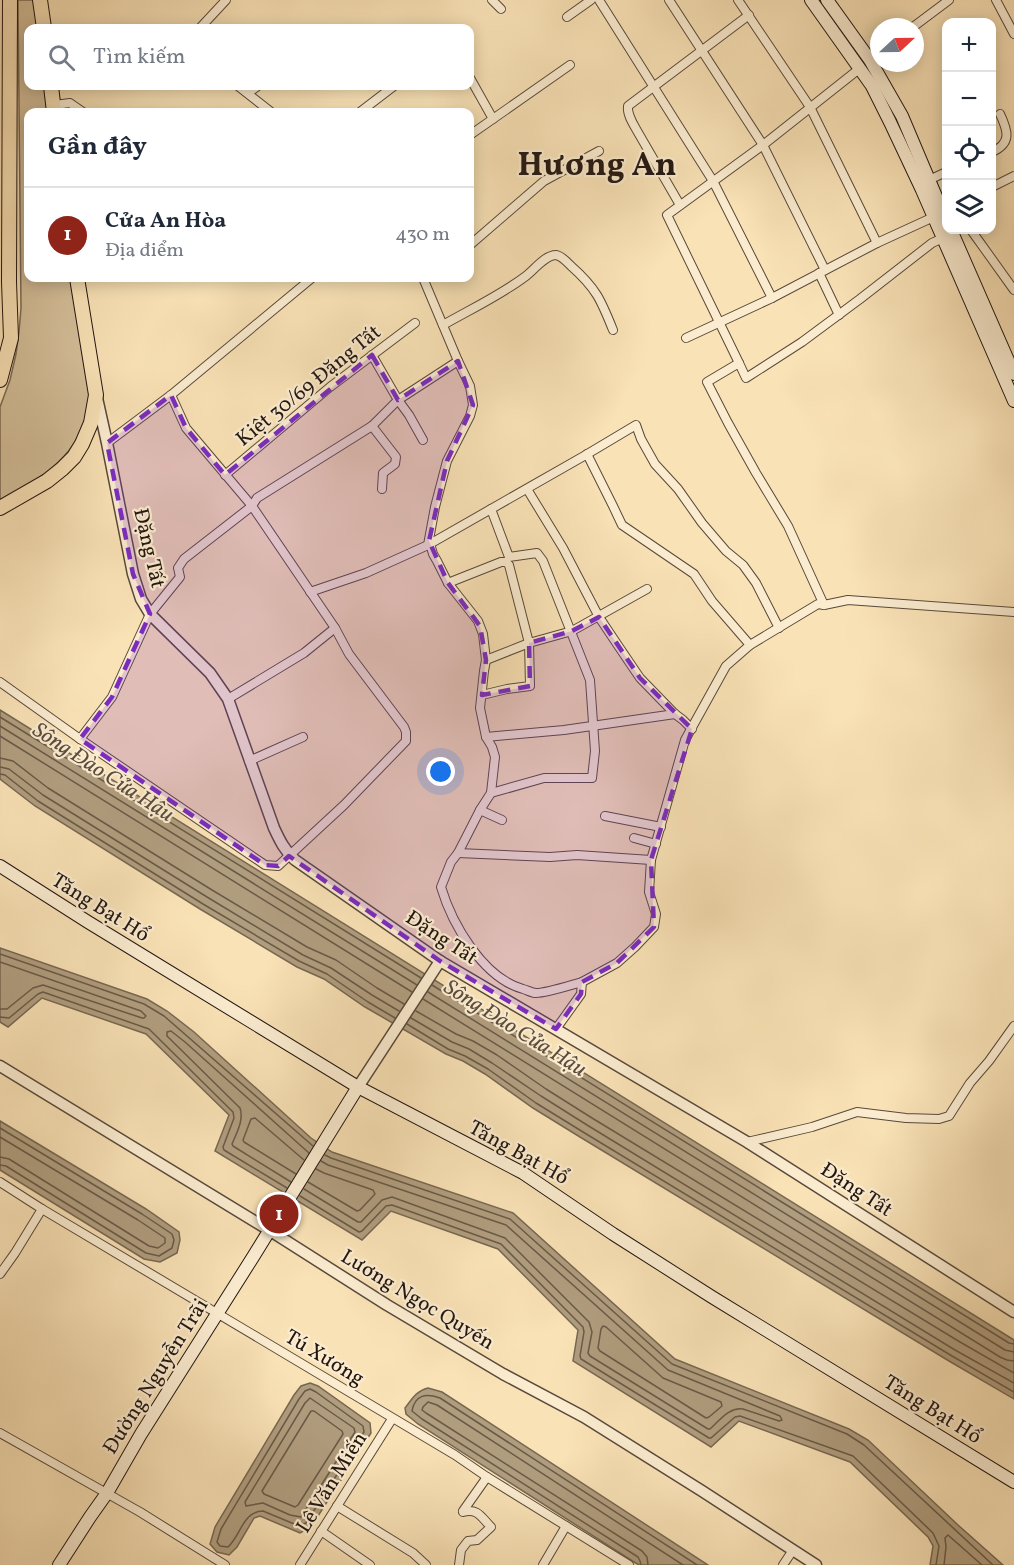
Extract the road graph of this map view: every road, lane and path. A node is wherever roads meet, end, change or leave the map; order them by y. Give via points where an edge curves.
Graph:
1 (10, 0) edge
2 (40, 0) edge
3 (226, 0) edge
4 (492, 0) edge
5 (591, 0) edge
6 (599, 0) edge
7 (669, 0) edge
8 (738, 0) edge
9 (812, 0) edge
10 (827, 0) edge
11 (949, 0) edge
12 (996, 0) edge
13 (501, 9) dead end
14 (749, 15) junction
15 (567, 17) dead end
16 (924, 19) edge
17 (43, 24) edge
18 (204, 24) edge
19 (1014, 34) edge
20 (702, 51) junction
21 (870, 52) edge
22 (570, 65) dead end
23 (859, 69) junction
24 (881, 72) edge
25 (474, 85) edge
26 (653, 86) junction
27 (52, 90) edge
28 (244, 90) edge
29 (252, 90) edge
30 (389, 90) edge
31 (248, 93) junction
32 (810, 107) junction
33 (54, 108) edge
34 (57, 108) edge
35 (77, 108) edge
36 (264, 108) edge
37 (365, 108) edge
38 (1000, 114) dead end
39 (493, 119) junction
40 (474, 132) edge
41 (764, 145) junction
42 (996, 150) edge
43 (599, 151) dead end
44 (942, 174) edge
45 (1014, 176) edge
46 (929, 180) junction
47 (713, 181) junction
48 (996, 185) edge
49 (680, 205) junction
50 (942, 215) edge
51 (947, 234) edge
52 (974, 234) edge
53 (474, 242) edge
54 (877, 243) junction
55 (822, 272) junction
56 (78, 282) edge
57 (307, 282) edge
58 (425, 282) edge
59 (1014, 290) edge
60 (772, 298) junction
61 (839, 315) junction
62 (415, 323) dead end
63 (720, 323) junction
64 (443, 325) junction
65 (613, 330) dead end
66 (686, 338) dead end
67 (372, 355) junction
68 (458, 361) junction
69 (739, 363) junction
70 (1014, 374) edge
71 (1, 376) edge
72 (96, 395) junction
73 (171, 395) junction
74 (398, 400) junction
75 (1014, 401) edge
76 (372, 426) junction
77 (423, 440) dead end
78 (107, 443) junction
79 (587, 454) junction
80 (225, 475) junction
81 (382, 489) dead end
82 (527, 489) junction
83 (252, 506) junction
84 (0, 508) edge
85 (491, 509) junction
86 (428, 545) junction
87 (509, 561) junction
88 (448, 583) junction
89 (647, 589) dead end
90 (310, 592) junction
91 (824, 605) junction
92 (1014, 612) edge
93 (150, 614) junction
94 (599, 617) junction
95 (335, 628) junction
96 (779, 628) junction
97 (572, 631) junction
98 (529, 643) junction
99 (750, 645) junction
100 (486, 660) junction
101 (0, 682) edge
102 (482, 695) junction
103 (228, 699) junction
104 (675, 714) junction
105 (592, 726) junction
106 (692, 729) junction
107 (303, 737) dead end
108 (486, 737) junction
109 (80, 739) junction
110 (249, 761) junction
111 (491, 794) junction
112 (480, 810) junction
113 (605, 816) dead end
114 (502, 820) dead end
115 (661, 827) junction
116 (634, 838) dead end
117 (656, 844) junction
118 (458, 853) junction
119 (289, 855) junction
120 (651, 860) junction
121 (0, 866) edge
122 (440, 961) junction
123 (582, 982) junction
124 (1014, 1026) edge
125 (556, 1029) junction
126 (0, 1066) edge
127 (358, 1087) junction
128 (747, 1142) junction
129 (0, 1182) edge
130 (42, 1209) junction
131 (269, 1230) junction
132 (0, 1274) edge
133 (1014, 1311) edge
134 (217, 1312) junction
135 (392, 1419) junction
136 (0, 1433) edge
137 (487, 1477) junction
138 (1014, 1482) edge
139 (107, 1493) junction
140 (337, 1506) junction
141 (566, 1526) junction
142 (321, 1531) junction
143 (794, 1550) junction
144 (60, 1565) edge
145 (225, 1565) edge
146 (300, 1565) edge
147 (370, 1565) edge
148 (426, 1565) edge
149 (459, 1565) edge
150 (543, 1565) edge
151 (629, 1565) edge
152 (783, 1565) edge
153 (816, 1565) edge

1 - 71 main road via 11,338
2 - 17 main road
3 - 18 street
4 - 13 street
5 - 15 street
6 - 26 street
7 - 20 street
8 - 14 street
9 - 23 main road
10 - 21 main road
11 - 16 street
12 - 19 street
14 - 20 street
14 - 32 street
20 - 26 street
20 - 41 street
22 - 39 street
23 - 32 street
23 - 50 main road
24 - 46 main road
25 - 39 street
26 - 47 street
26 - 49 street via 628,106 628,112
27 - 33 main road
28 - 31 street
29 - 31 street
30 - 37 street
31 - 36 street
32 - 41 street
32 - 54 street
34 - 35 street via 70,103
38 - 42 street via 1007,129 1005,141
39 - 40 street
41 - 47 street
41 - 55 street
43 - 53 street via 544,181
44 - 46 street
45 - 48 street
46 - 50 main road
47 - 49 street
47 - 60 street
49 - 63 street via 667,215
50 - 54 street
51 - 61 street
51 - 70 main road
51 - 75 main road
52 - 59 street
54 - 55 street
55 - 60 street
55 - 61 street
56 - 72 main road
57 - 73 street
58 - 64 street
60 - 63 street
61 - 69 street via 746,378
62 - 67 street, Kiệt 30/69 Đặng Tất
63 - 66 street
63 - 69 street
64 - 65 street via 555,255 593,288
64 - 68 street
67 - 74 street
67 - 80 street, Kiệt 30/69 Đặng Tất
68 - 74 street
68 - 86 street via 472,391 473,405 447,461
69 - 91 street via 707,382 788,526
72 - 78 street, Đặng Tất
72 - 84 main road via 91,423 74,457 47,481
73 - 78 street
73 - 80 street via 186,428
74 - 76 street
74 - 77 street
76 - 81 street via 396,457 395,464 383,473
76 - 83 street via 257,498
78 - 93 street, Đặng Tất via 133,574
79 - 82 street
79 - 96 street via 636,424 655,464 726,551 743,565
79 - 99 street via 622,525 694,574
80 - 83 street
82 - 85 street
82 - 94 street
83 - 90 street
83 - 93 street via 184,559 178,568 180,578
85 - 86 street
85 - 87 street
86 - 88 street
86 - 90 street via 366,573
87 - 88 street
87 - 97 street via 537,553
87 - 98 street
88 - 100 street via 478,621
89 - 94 street
90 - 95 street
91 - 92 street via 848,600
91 - 96 street via 818,604
93 - 103 street, Đặng Tất via 210,673
93 - 109 street via 112,697
94 - 97 street
94 - 104 street via 640,678
95 - 103 street via 304,653
95 - 119 street via 349,654 404,727 406,741
96 - 99 street
97 - 98 street
97 - 105 street via 590,680
98 - 100 street
98 - 102 street via 530,686
99 - 106 street via 726,666
100 - 102 street
101 - 109 street
102 - 108 street via 480,708
103 - 110 street, Đặng Tất
104 - 105 street
104 - 106 street
105 - 108 street
105 - 111 street via 592,778 544,778
106 - 115 street via 685,740
107 - 110 street
108 - 111 street via 495,757
109 - 119 street via 265,865 278,866
110 - 119 street, Đặng Tất via 274,828
111 - 112 street
112 - 114 street
112 - 118 street
113 - 115 street
115 - 117 street
116 - 117 street
117 - 120 street
118 - 120 street
118 - 123 street via 441,886 453,917 491,971 515,987 536,993
119 - 122 street, Đặng Tất
120 - 123 street via 649,892 656,914 654,927 617,963
121 - 127 main road, Tăng Bạt Hổ
122 - 125 street, Đặng Tất
122 - 127 street
123 - 125 street via 581,994
124 - 128 street via 949,1116 906,1118 857,1112
125 - 128 street, Đặng Tất
126 - 131 street, Lương Ngọc Quyến
127 - 131 main road, Đường Nguyễn Trãi
127 - 138 main road, Tăng Bạt Hổ via 523,1173 712,1297
128 - 133 street, Đặng Tất
129 - 130 street, Tú Xương
130 - 132 street
130 - 134 street, Tú Xương
131 - 134 main road, Đường Nguyễn Trãi
131 - 143 street, Lương Ngọc Quyến via 503,1374 584,1417
134 - 135 street, Tú Xương
134 - 139 main road, Đường Nguyễn Trãi
135 - 137 street, Tú Xương
135 - 140 street, Lê Văn Miến
136 - 139 street
137 - 141 street, Tú Xương
137 - 149 street via 463,1512 476,1512 491,1527 477,1540 468,1541 461,1550
139 - 144 main road, Đường Nguyễn Trãi
139 - 145 street
140 - 142 street, Lê Văn Miến
140 - 148 street
141 - 150 street
141 - 151 street, Tú Xương
142 - 146 street, Lê Văn Miến
142 - 147 street
143 - 152 street
143 - 153 street, Lương Ngọc Quyến

